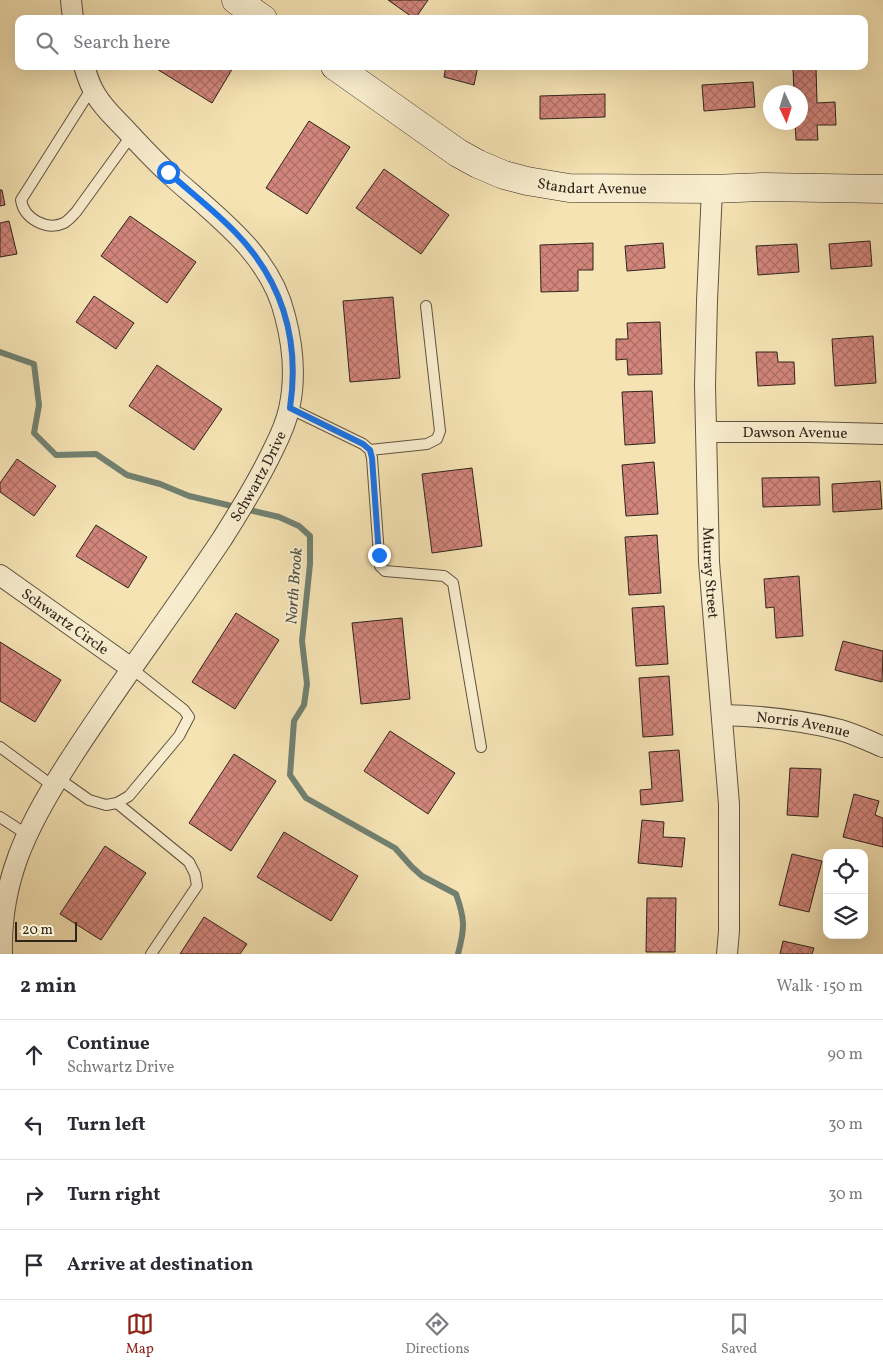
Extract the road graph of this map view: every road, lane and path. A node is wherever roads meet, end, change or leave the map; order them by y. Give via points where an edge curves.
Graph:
1 (71, 0) edge
2 (236, 0) edge
3 (73, 15) edge
4 (257, 15) edge
5 (85, 70) edge
6 (341, 70) edge
7 (92, 88) junction
8 (131, 136) junction
9 (712, 189) junction
10 (883, 189) edge
11 (426, 306) dead end
12 (290, 408) junction
13 (707, 432) junction
14 (883, 434) edge
15 (370, 450) junction
16 (0, 575) edge
17 (131, 668) junction
18 (722, 715) junction
19 (0, 747) edge
20 (481, 747) dead end
21 (883, 747) edge
22 (56, 782) junction
23 (118, 803) junction
24 (0, 817) edge
25 (26, 834) junction
26 (3, 898) edge
27 (2, 954) edge
28 (151, 954) edge
29 (727, 954) edge

1 - 3 street
2 - 4 street
5 - 7 street, Schwartz Drive
6 - 9 street, Standart Avenue via 458,153 504,175 569,188
7 - 8 street, Schwartz Drive via 104,107
7 - 8 lane via 21,200 26,214 45,225 66,222
8 - 12 street, Schwartz Drive via 235,232 276,288 285,312 293,359
9 - 10 street, Standart Avenue
9 - 13 street, Murray Street via 707,301
11 - 15 lane via 440,431 436,439 427,444
12 - 15 lane
12 - 17 street, Schwartz Drive via 284,428 249,498 191,586
13 - 14 street, Dawson Avenue
13 - 18 street, Murray Street via 709,562
15 - 20 lane via 380,566 385,571 444,576 453,583
16 - 17 street, Schwartz Circle
17 - 22 street, Schwartz Drive
17 - 23 lane via 189,717 179,736 129,796
18 - 21 street, Norris Avenue via 824,726
18 - 29 street, Murray Street via 729,804
19 - 22 lane
22 - 23 lane via 89,800 106,805
22 - 25 street, Schwartz Drive
23 - 28 lane via 189,862 195,874 197,886
24 - 25 lane
25 - 26 street, Schwartz Drive
26 - 27 street, Schwartz Drive

